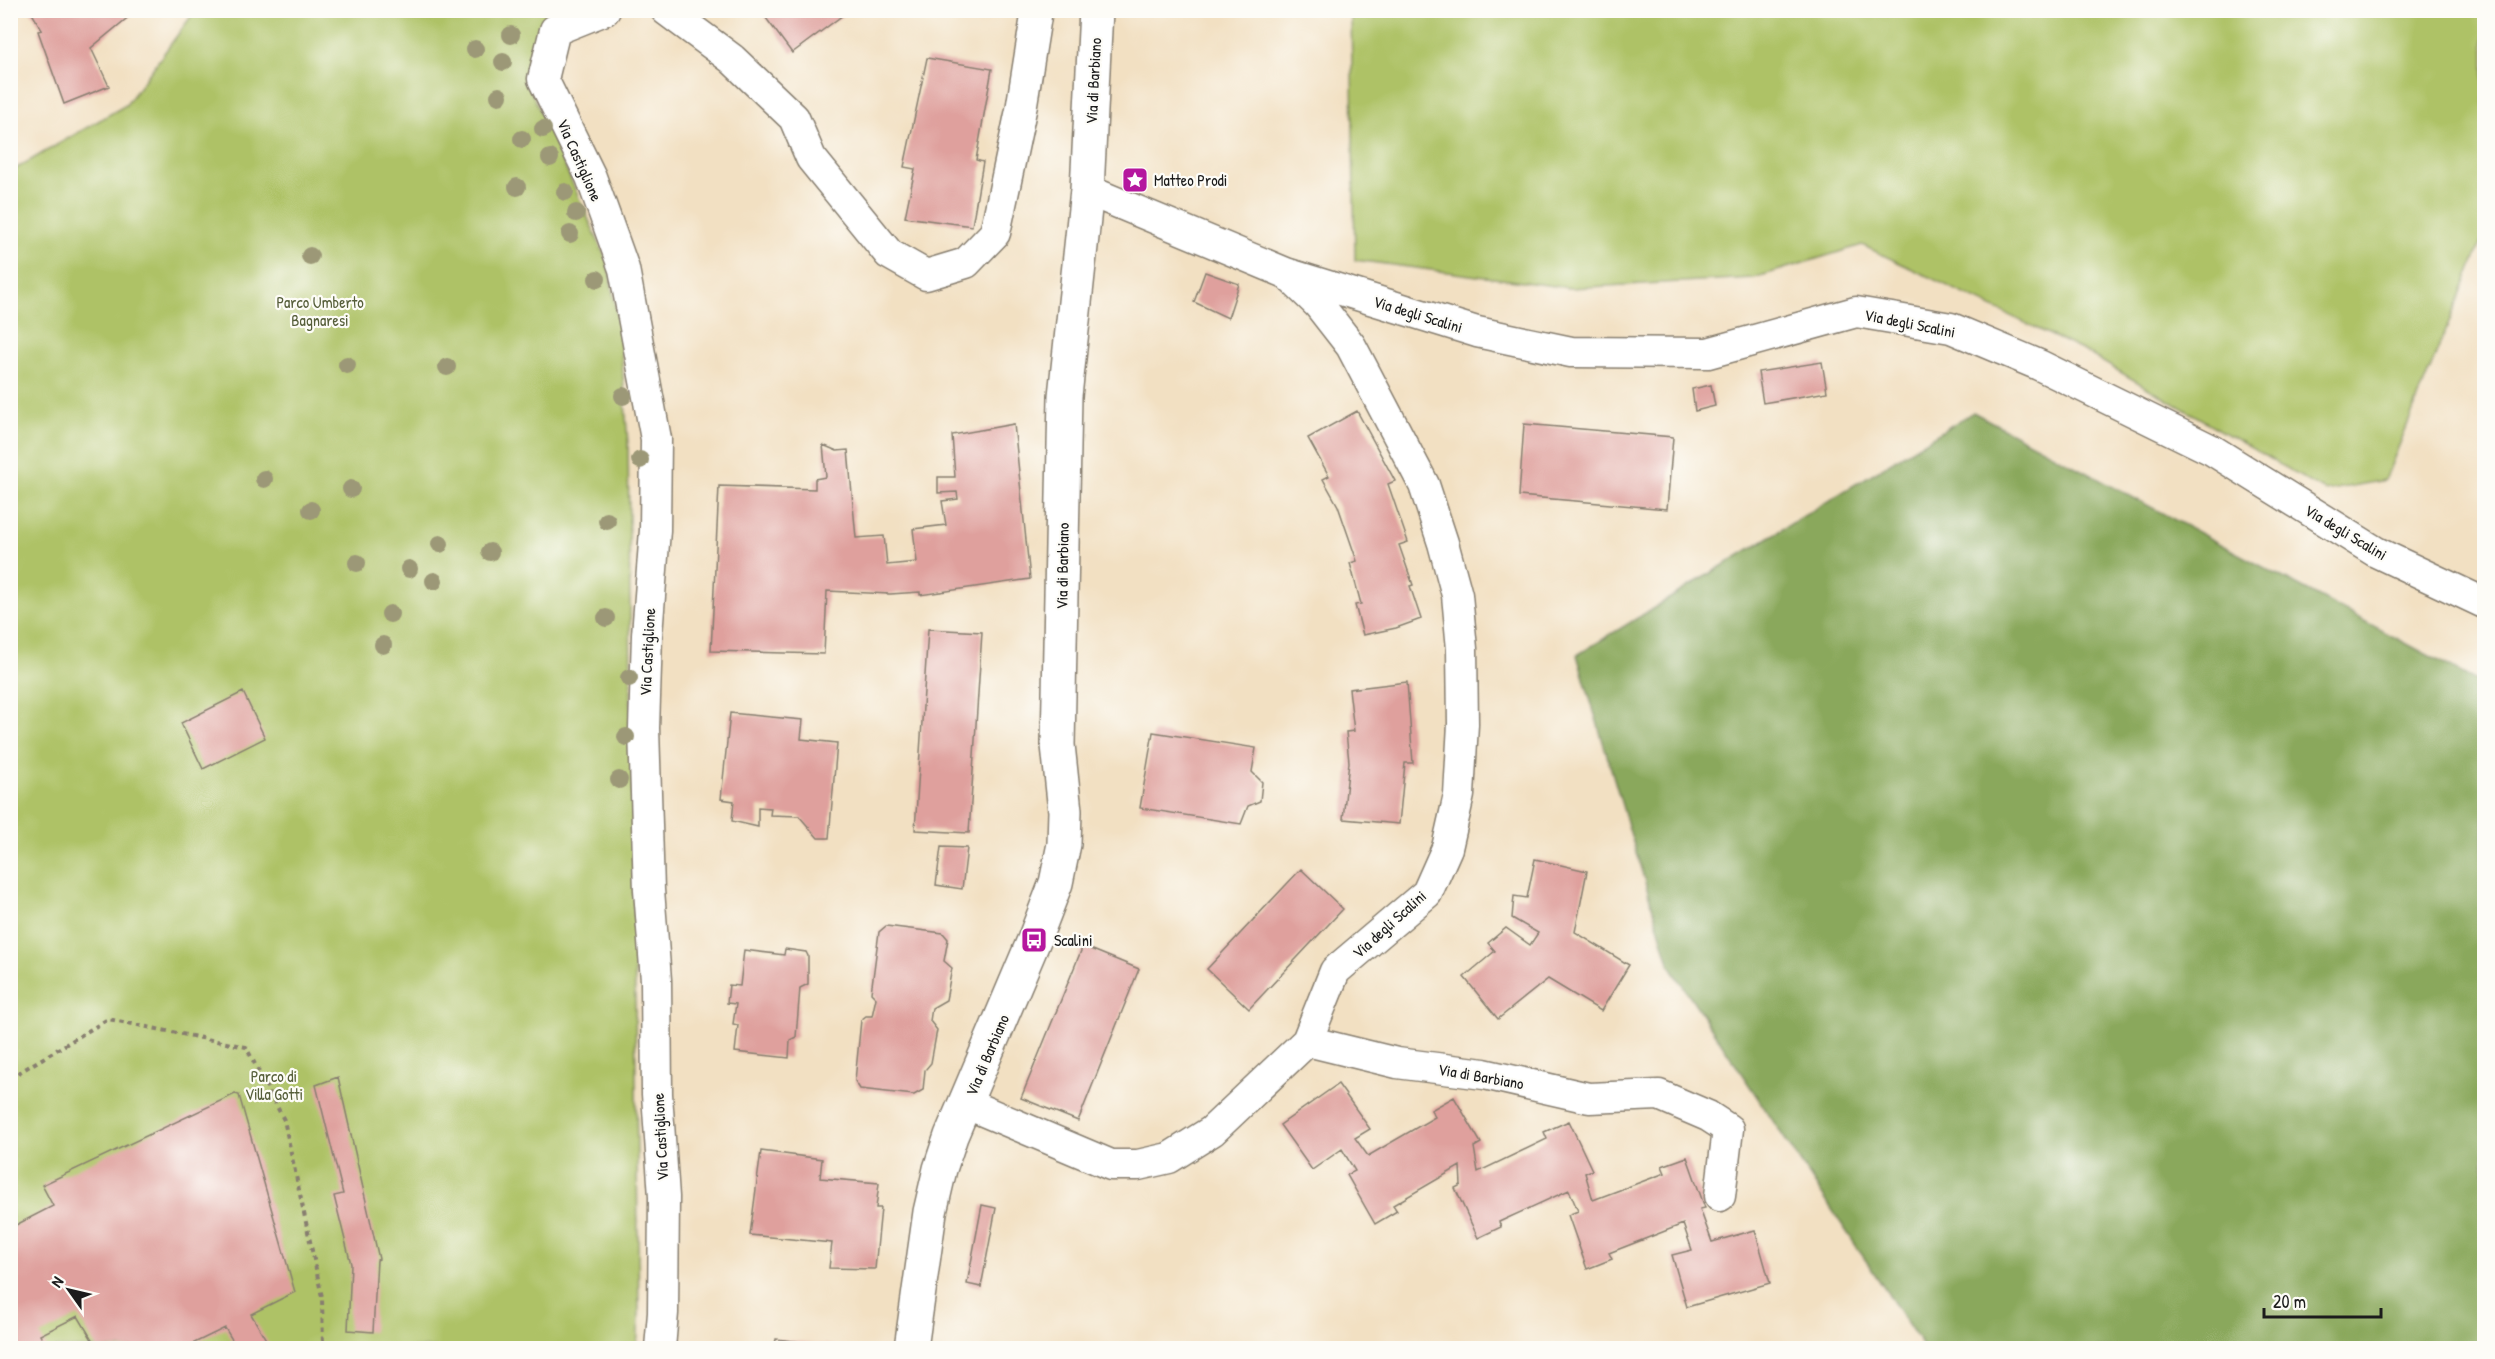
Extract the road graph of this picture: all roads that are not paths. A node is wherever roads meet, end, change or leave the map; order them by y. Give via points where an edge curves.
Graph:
1 (605, 10) edge
2 (666, 10) edge
3 (1037, 10) edge
4 (1096, 10) edge
5 (1087, 189) junction
6 (1286, 273) junction
7 (2484, 603) edge
8 (1307, 1041) junction
9 (967, 1104) junction
10 (1720, 1196) dead end
11 (660, 1348) edge
12 (911, 1348) edge

1 - 11 street, Via Castiglione via 555,30 543,79 591,177 624,269 656,439 644,728 664,1197
2 - 3 street via 732,59 794,118 811,158 890,254 926,275 966,263 995,233
4 - 5 street, Via di Barbiano
5 - 6 street, Via degli Scalini
5 - 9 street, Via di Barbiano via 1065,396 1058,745 1064,844 1056,882
6 - 7 street, Via degli Scalini via 1477,332 1571,352 1708,353 1856,312 1951,328 2038,365 2212,450 2376,552
6 - 8 street, Via degli Scalini via 1319,305 1351,346 1424,485 1457,595 1462,649 1459,795 1447,848 1427,893 1335,971
8 - 9 street, Via di Barbiano via 1212,1131 1169,1158 1138,1165 1111,1165
8 - 10 street, Via di Barbiano via 1396,1063 1484,1074 1589,1098 1659,1095 1728,1129
9 - 12 street, Via di Barbiano via 951,1136 933,1201

